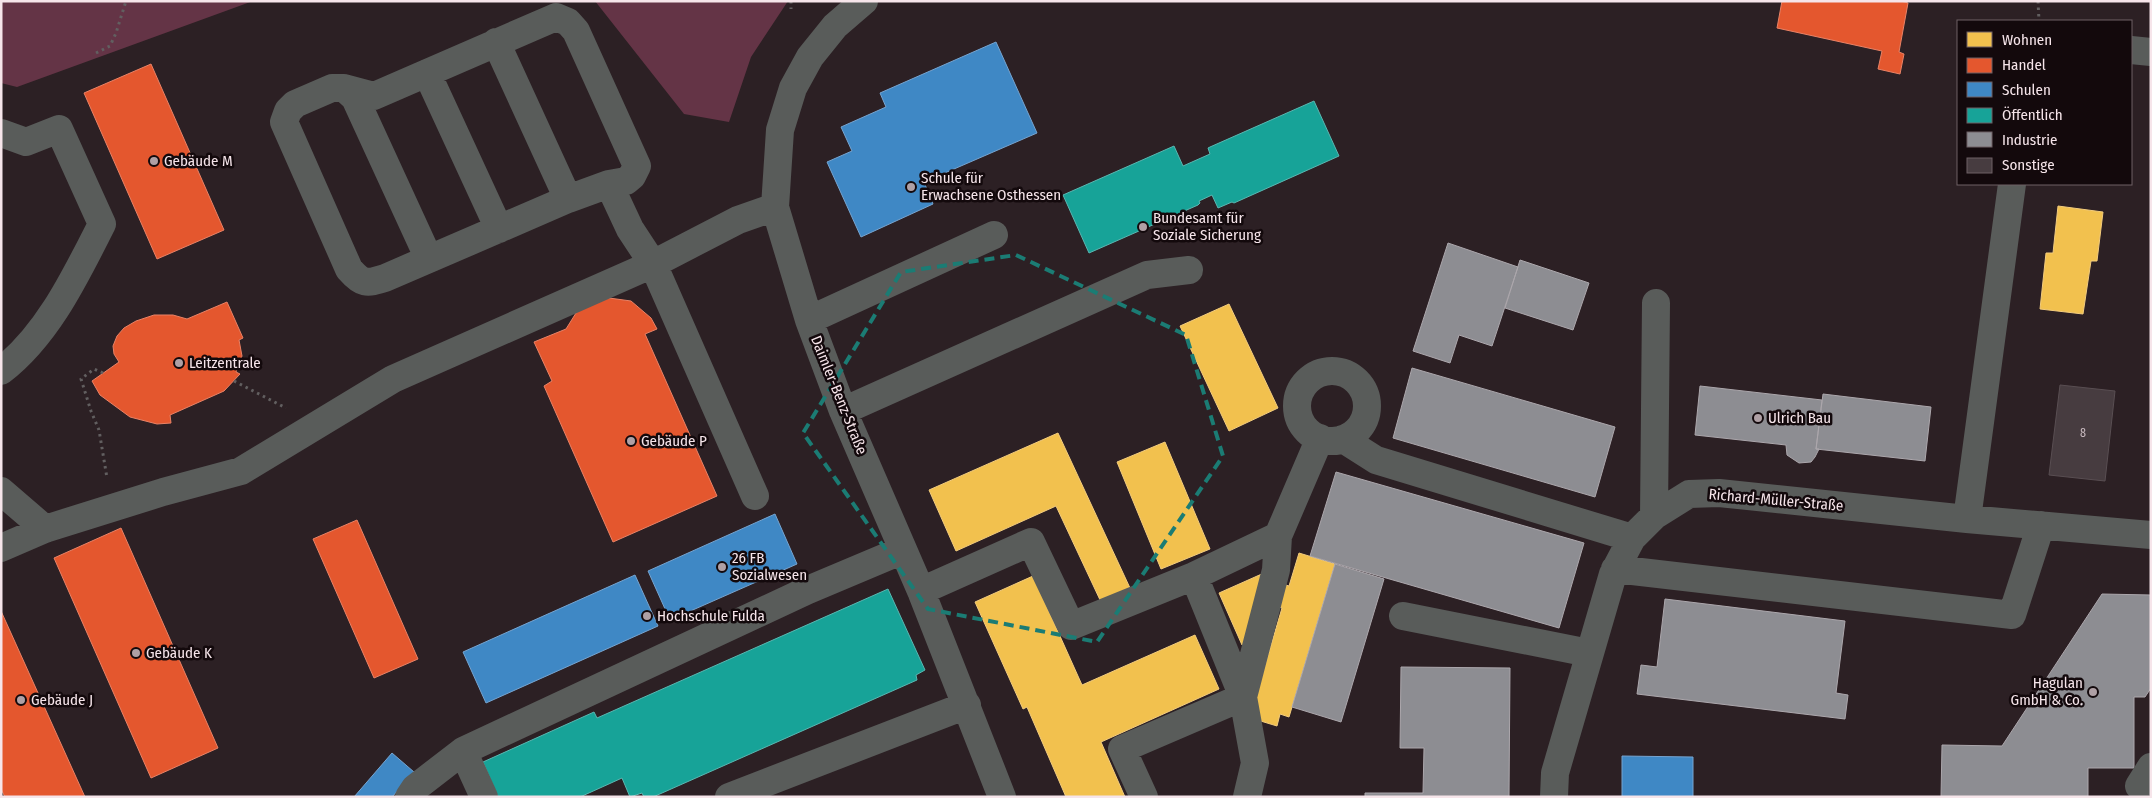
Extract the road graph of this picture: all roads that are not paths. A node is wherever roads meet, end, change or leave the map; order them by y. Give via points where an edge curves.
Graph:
1 (864, 1) edge
2 (496, 42) junction
3 (2132, 50) edge
4 (2151, 52) edge
5 (427, 73) junction
6 (344, 88) junction
7 (9, 143) edge
8 (2012, 185) edge
9 (590, 191) junction
10 (775, 207) junction
11 (499, 229) junction
12 (994, 235) dead end
13 (429, 259) junction
14 (644, 267) junction
15 (1189, 270) dead end
16 (1656, 302) dead end
17 (809, 320) junction
18 (1, 371) edge
19 (843, 410) junction
20 (1331, 439) junction
21 (1, 491) edge
22 (755, 496) dead end
23 (1654, 516) junction
24 (1967, 519) junction
25 (2041, 525) junction
26 (45, 529) junction
27 (2151, 535) edge
28 (1278, 536) junction
29 (1632, 538) junction
30 (1, 548) edge
31 (903, 550) junction
32 (1615, 569) junction
33 (1194, 576) junction
34 (922, 590) junction
35 (1403, 616) dead end
36 (1589, 653) junction
37 (1243, 697) junction
38 (966, 705) junction
39 (463, 751) junction
40 (409, 797) edge
41 (484, 797) edge
42 (729, 797) edge
43 (1002, 797) edge
44 (1144, 797) edge
45 (1247, 797) edge
46 (1554, 797) edge

1 - 10 street, Daimler-Benz-Straße via 835,26 810,56 793,88 780,130
2 - 5 street
2 - 9 street
2 - 9 street via 556,17 568,22 576,31 637,166 626,181
3 - 4 street
5 - 6 street via 374,96
5 - 11 street
6 - 13 street via 356,98
6 - 13 street via 332,88 295,104 284,122 349,269 358,280 370,283
7 - 18 street via 59,129 102,224 72,282 37,335
8 - 24 street
9 - 11 street
9 - 14 street via 613,236
10 - 14 street via 738,220
10 - 17 street, Daimler-Benz-Straße
11 - 13 street
12 - 17 street
14 - 22 street
14 - 26 street via 393,379 241,471
15 - 19 street via 1147,275
16 - 23 street
17 - 19 street, Daimler-Benz-Straße
19 - 31 street, Daimler-Benz-Straße
20 - 20 street via 1309,432 1301,422 1298,397 1313,376 1338,361 1363,390 1367,413 1354,434
20 - 28 street
20 - 29 street via 1376,460
21 - 26 street
23 - 24 street, Richard-Müller-Straße via 1689,494 1719,493
23 - 29 street, Richard-Müller-Straße
24 - 25 street, Richard-Müller-Straße
25 - 27 street, Richard-Müller-Straße
25 - 32 street via 2012,615
26 - 30 street
28 - 33 street
28 - 37 street via 1276,570
29 - 32 street, Richard-Müller-Straße
31 - 34 street, Daimler-Benz-Straße
31 - 39 street via 799,594
32 - 36 street, Richard-Müller-Straße
33 - 34 street via 1071,626 1031,542
33 - 37 street
34 - 38 street, Daimler-Benz-Straße
35 - 36 street
36 - 46 street, Richard-Müller-Straße via 1555,774
37 - 44 street via 1122,749
37 - 45 street via 1255,763
38 - 42 street
38 - 43 street, Daimler-Benz-Straße
39 - 40 street via 415,788
39 - 41 street

